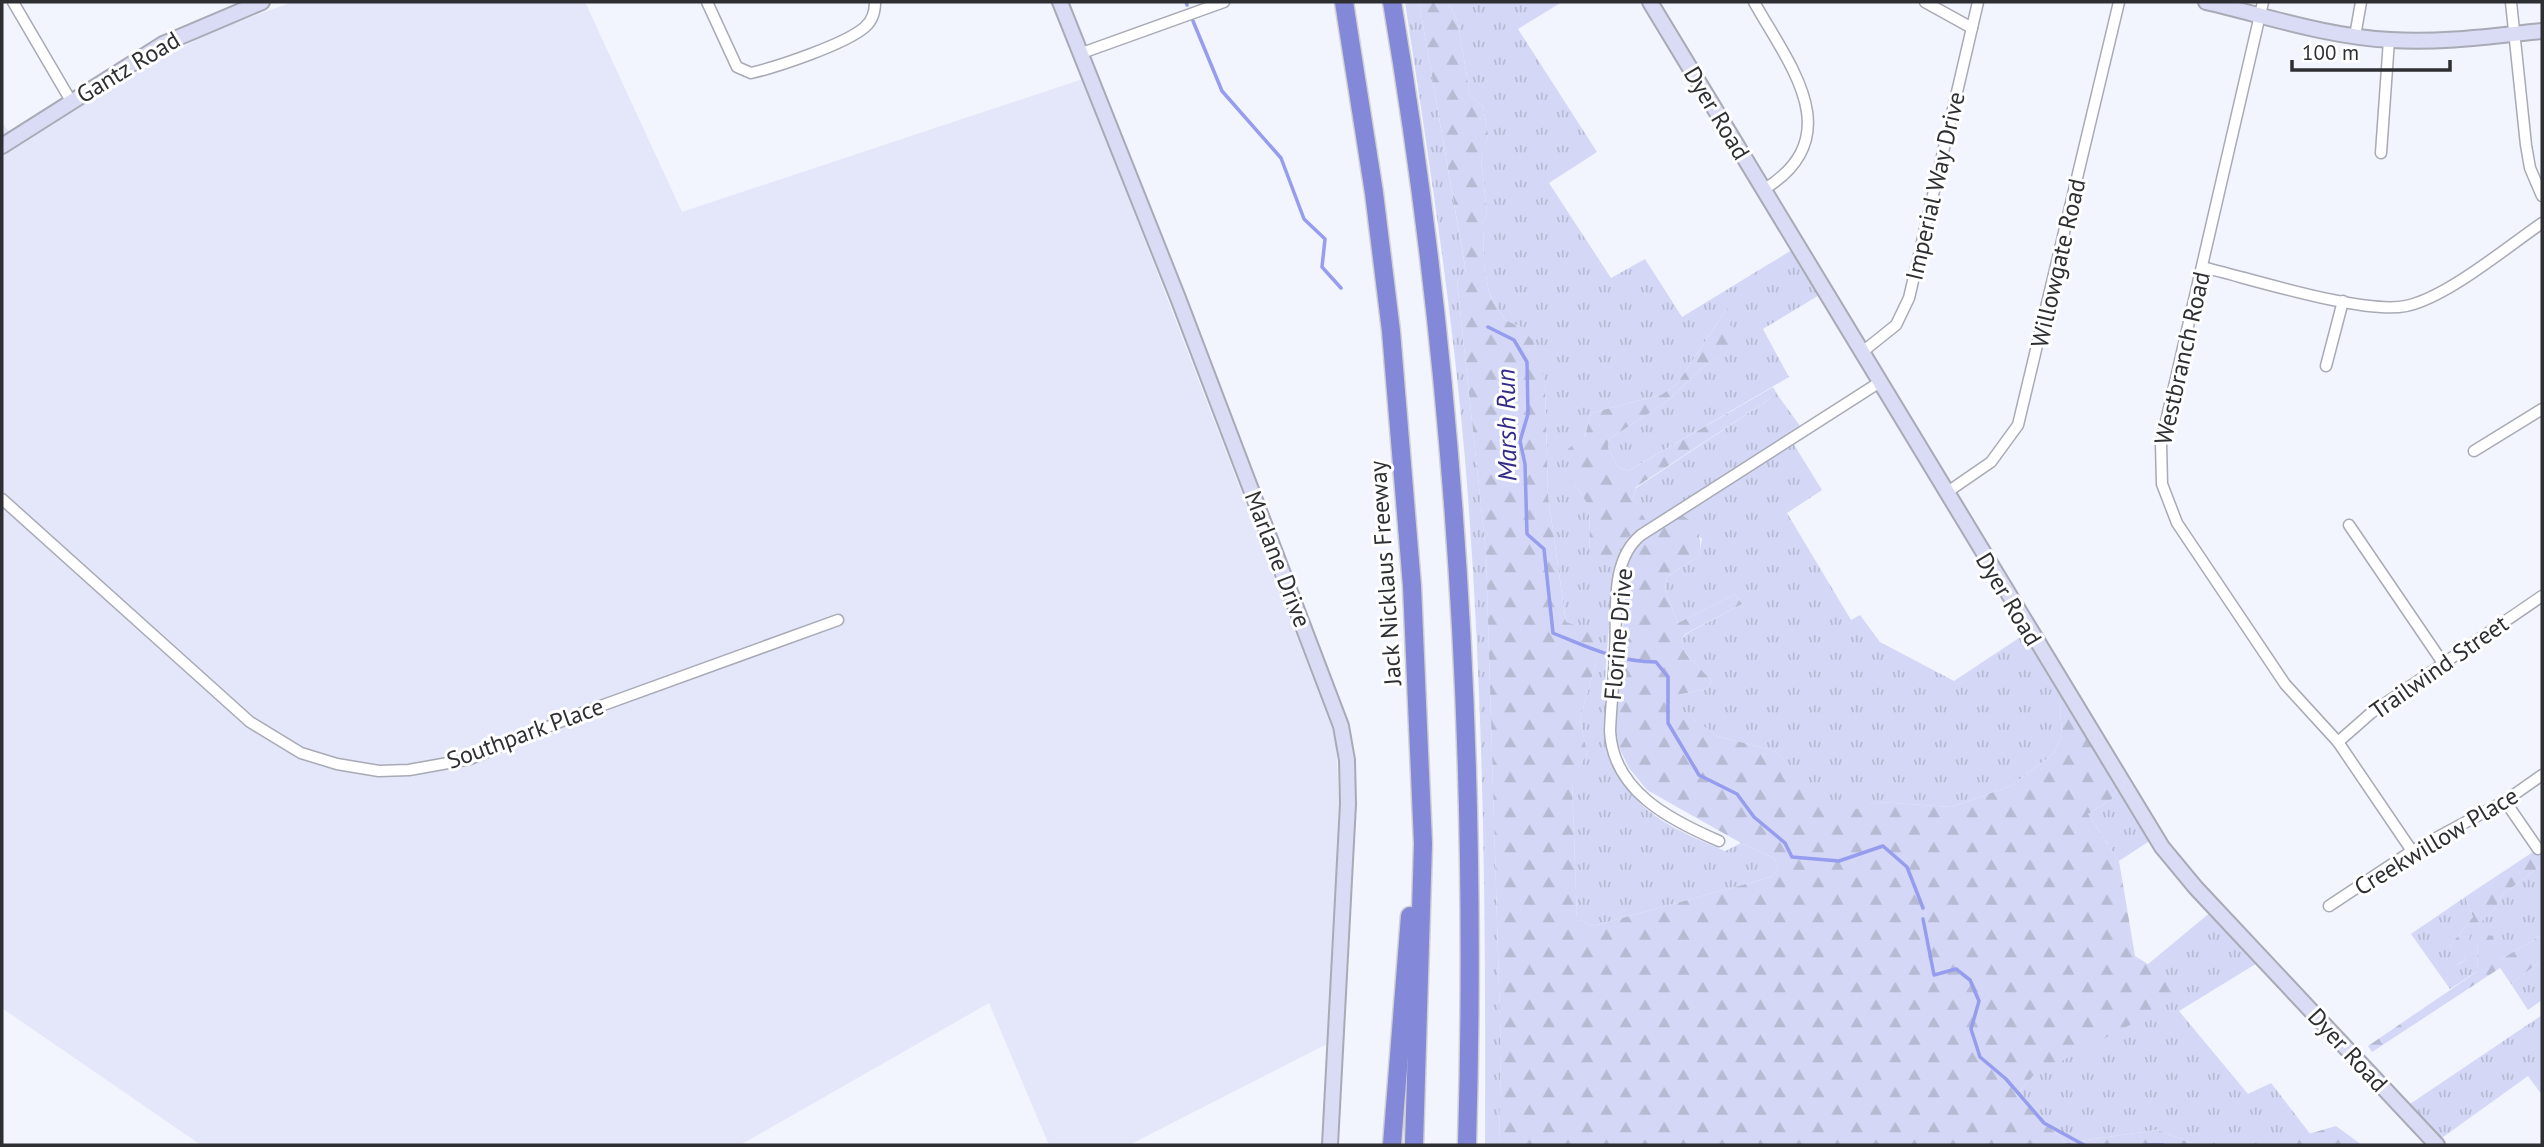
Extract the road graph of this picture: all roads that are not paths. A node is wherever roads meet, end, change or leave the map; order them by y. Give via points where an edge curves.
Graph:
1 (13, 2) edge
2 (261, 2) edge
3 (707, 2) edge
4 (875, 2) edge
5 (1060, 2) edge
6 (1224, 2) edge
7 (1344, 2) edge
8 (1392, 2) edge
9 (1650, 2) edge
10 (1754, 2) edge
11 (1925, 2) edge
12 (1978, 2) edge
13 (2119, 2) edge
14 (2206, 2) edge
15 (2361, 2) edge
16 (2511, 2) edge
17 (2262, 8) edge
18 (1972, 28) junction
19 (2542, 31) edge
20 (2514, 34) junction
21 (2355, 36) junction
22 (2389, 40) junction
23 (1082, 53) junction
24 (71, 101) junction
25 (2, 146) edge
26 (2381, 153) dead end
27 (1763, 190) junction
28 (2542, 196) edge
29 (2542, 223) edge
30 (2202, 267) junction
31 (2343, 301) junction
32 (1861, 353) junction
33 (2326, 366) dead end
34 (1880, 382) junction
35 (2542, 408) edge
36 (2474, 451) dead end
37 (1946, 493) junction
38 (2, 499) edge
39 (2349, 525) dead end
40 (2542, 596) edge
41 (838, 620) dead end
42 (2442, 663) junction
43 (2337, 742) junction
44 (2542, 775) edge
45 (2505, 801) junction
46 (1719, 841) dead end
47 (1423, 844) junction
48 (2538, 849) dead end
49 (2412, 851) junction
50 (2329, 906) dead end
51 (1331, 1145) edge
52 (1392, 1145) edge
53 (1414, 1145) edge
54 (1468, 1145) edge
55 (2437, 1145) edge

1 - 24 street
2 - 24 street, Gantz Road via 178,36
3 - 4 street via 737,67 744,72 764,70 863,29 871,20
5 - 23 street, Marlane Drive
6 - 23 street
7 - 47 highway, Jack Nicklaus Freeway via 1374,193 1393,356 1412,586
8 - 54 highway via 1421,188 1449,451 1465,695
9 - 27 street, Dyer Road
10 - 27 street via 1801,87 1810,121 1801,156
11 - 18 street
12 - 18 street, Imperial Way Drive
13 - 37 street, Willowgate Road via 2018,425 1991,463
14 - 17 street
15 - 21 street
16 - 20 street
17 - 21 street
17 - 30 street, Westbranch Road
18 - 32 street, Imperial Way Drive via 1909,298 1896,326
19 - 20 street
20 - 22 street
20 - 28 street via 2530,168
21 - 22 street
22 - 26 street
23 - 51 street, Marlane Drive via 1341,726 1348,804
24 - 25 street, Gantz Road
27 - 32 street, Dyer Road
29 - 31 street via 2424,300 2387,308
30 - 31 street
30 - 43 street, Westbranch Road via 2161,443 2165,497 2286,684
31 - 33 street
32 - 34 street, Dyer Road
34 - 37 street, Dyer Road
34 - 46 street, Florine Drive via 1634,540 1620,570 1610,742 1636,791 1672,821
35 - 36 street
37 - 55 street, Dyer Road via 2162,847
38 - 41 street, Southpark Place via 250,722 301,753 379,771 470,759 584,712
39 - 42 street
40 - 42 street, Trailwind Street
42 - 43 street, Trailwind Street
43 - 49 street, Westbranch Road
44 - 45 street, Creekwillow Place
45 - 48 street
45 - 49 street, Creekwillow Place
47 - 52 highway via 1408,936
47 - 53 highway, Jack Nicklaus Freeway
49 - 50 street, Creekwillow Place

